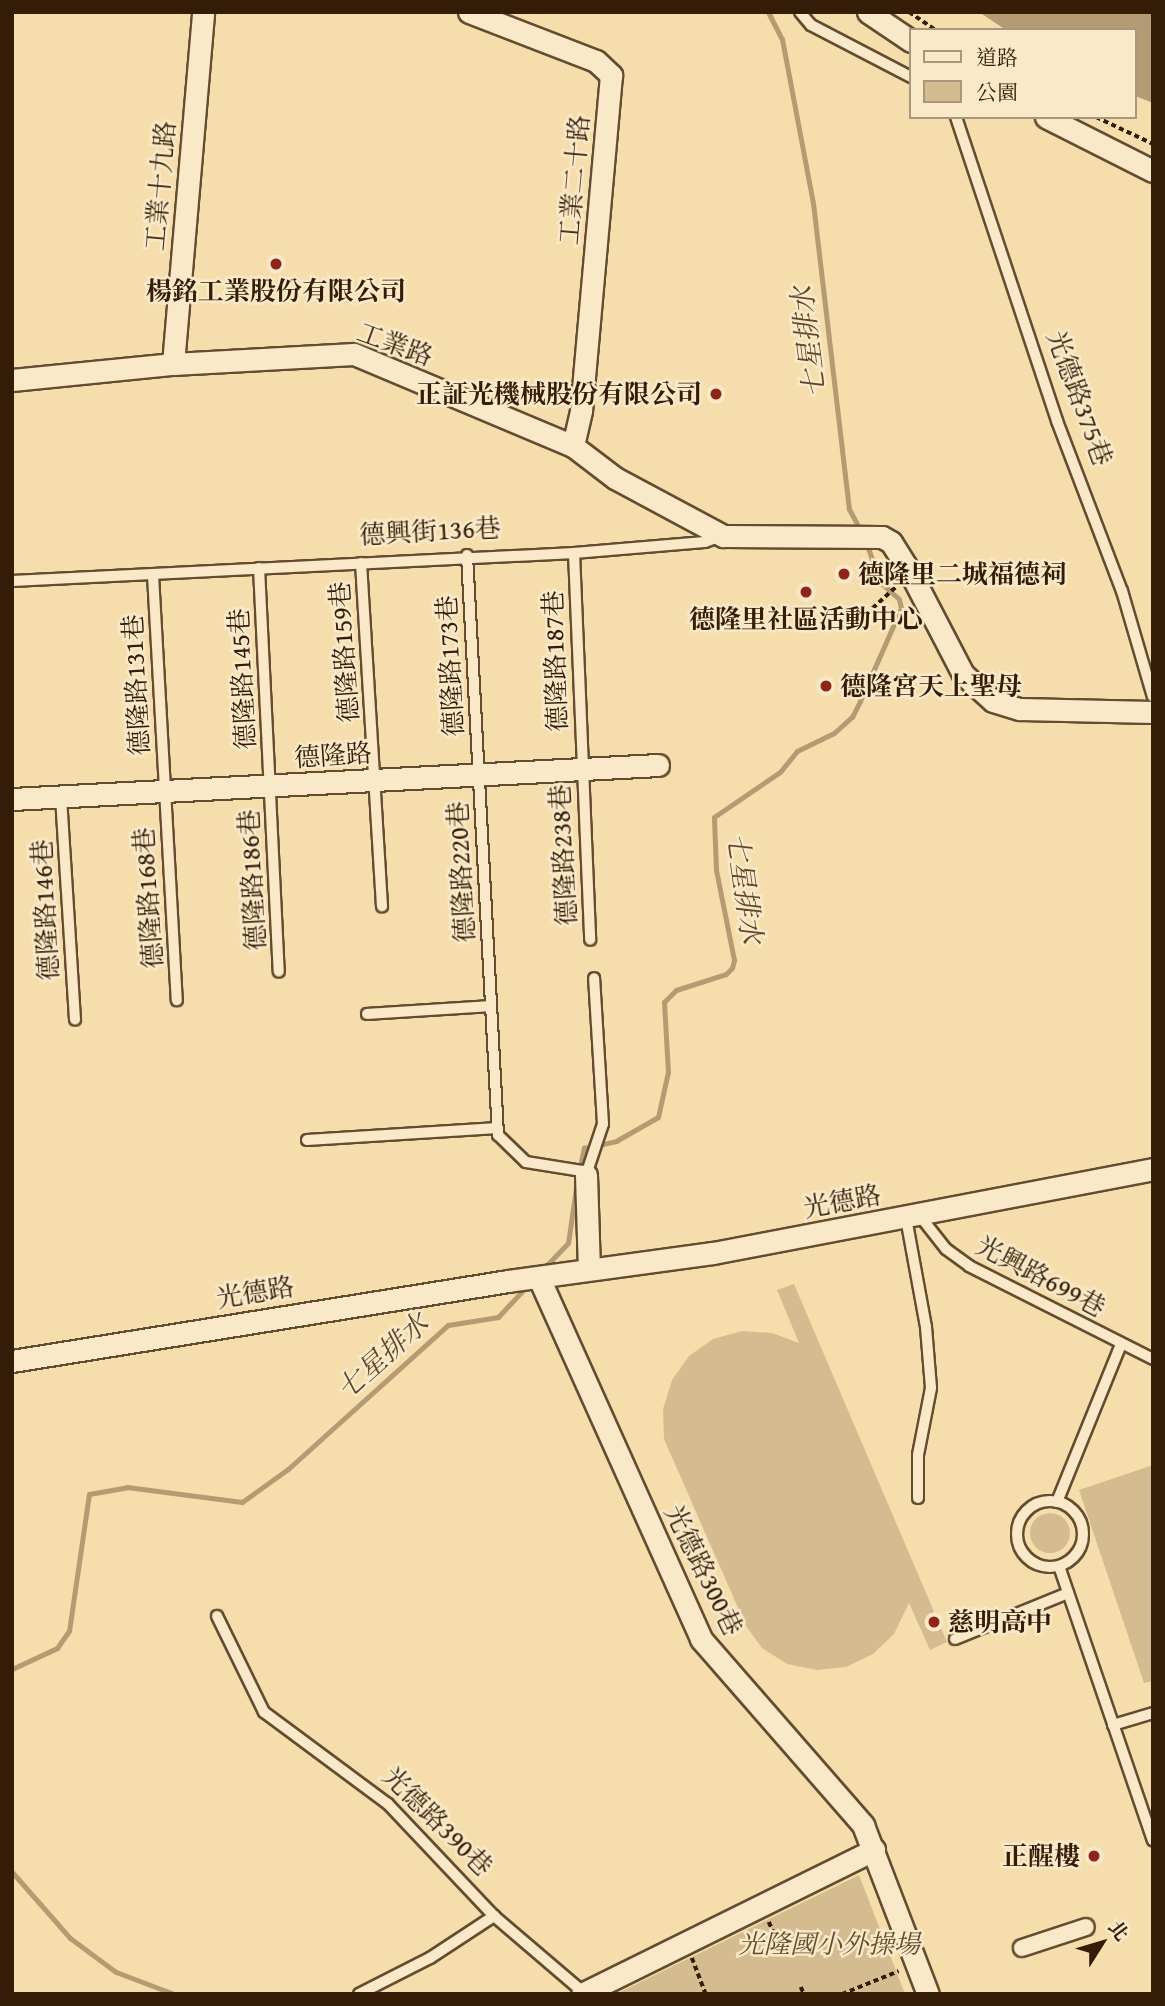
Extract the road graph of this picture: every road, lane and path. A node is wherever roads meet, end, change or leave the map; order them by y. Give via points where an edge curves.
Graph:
1 (203, 12) edge
2 (469, 12) edge
3 (800, 12) edge
4 (868, 12) edge
5 (909, 12) edge
6 (933, 28) edge
7 (909, 40) edge
8 (909, 76) edge
9 (957, 119) edge
10 (1050, 119) edge
11 (1100, 119) edge
12 (1153, 144) edge
13 (1153, 171) edge
14 (173, 364) junction
15 (12, 380) edge
16 (573, 446) junction
17 (723, 536) junction
18 (574, 553) junction
19 (467, 555) junction
20 (361, 563) junction
21 (259, 568) junction
22 (153, 575) junction
23 (903, 580) dead end
24 (12, 581) edge
25 (866, 614) dead end
26 (1153, 697) edge
27 (1153, 712) edge
28 (658, 765) dead end
29 (581, 767) junction
30 (479, 774) junction
31 (375, 780) junction
32 (270, 786) junction
33 (164, 793) junction
34 (61, 797) junction
35 (12, 799) edge
36 (382, 906) dead end
37 (590, 940) dead end
38 (279, 972) dead end
39 (594, 978) dead end
40 (177, 1000) dead end
41 (491, 1006) junction
42 (366, 1014) dead end
43 (75, 1020) dead end
44 (498, 1128) junction
45 (307, 1140) dead end
46 (1153, 1169) edge
47 (575, 1172) junction
48 (913, 1217) junction
49 (589, 1269) junction
50 (539, 1278) junction
51 (1121, 1344) junction
52 (1153, 1359) edge
53 (12, 1361) edge
54 (918, 1498) dead end
55 (1057, 1502) junction
56 (1059, 1566) junction
57 (1068, 1593) junction
58 (217, 1616) dead end
59 (954, 1639) dead end
60 (1153, 1713) edge
61 (1113, 1726) junction
62 (1153, 1840) edge
63 (874, 1850) junction
64 (766, 1914) dead end
65 (494, 1916) junction
66 (1086, 1927) dead end
67 (775, 1936) dead end
68 (1022, 1948) dead end
69 (690, 1953) dead end
70 (899, 1971) dead end
71 (801, 1987) dead end
72 (583, 1993) edge
73 (359, 1994) edge
74 (706, 1994) edge
75 (804, 1994) edge
76 (842, 1994) edge
77 (929, 1994) edge

1 - 14 street, 工業十九路
2 - 16 street, 工業二十路 via 596,61 611,75 582,411
3 - 8 lane via 811,25
4 - 7 street
5 - 6 path
9 - 26 lane, 光德路375巷 via 1057,421 1122,591
10 - 13 street
11 - 12 path
14 - 15 street, 工業路
14 - 16 street, 工業路 via 354,354
16 - 17 street, 工業路 via 615,478
17 - 18 lane, 德興街136巷 via 705,542
17 - 27 street, 德興街136巷 via 872,536 891,542 949,652 985,697 1020,709
18 - 19 lane, 德興街136巷
18 - 29 lane, 德隆路187巷
19 - 20 lane, 德興街136巷
19 - 30 lane, 德隆路173巷
20 - 21 lane, 德興街136巷
20 - 31 lane, 德隆路159巷
21 - 22 lane, 德興街136巷
21 - 32 lane, 德隆路145巷
22 - 24 lane, 德興街136巷
22 - 33 lane, 德隆路131巷
23 - 25 path
28 - 29 street, 德隆路
29 - 30 street, 德隆路
29 - 37 lane, 德隆路238巷
30 - 31 street, 德隆路
30 - 41 lane, 德隆路220巷
31 - 32 street, 德隆路
31 - 36 lane, 德隆路159巷
32 - 33 street, 德隆路
32 - 38 lane, 德隆路186巷
33 - 34 street, 德隆路
33 - 40 lane, 德隆路168巷
34 - 35 street, 德隆路
34 - 43 lane, 德隆路146巷
39 - 47 lane via 603,1124 591,1152
41 - 42 lane
41 - 44 lane, 德隆路220巷
44 - 45 lane
44 - 47 lane via 501,1142 526,1162
46 - 48 street, 光德路
47 - 49 street
48 - 49 street, 光德路 via 713,1253
48 - 51 lane, 光興路699巷 via 969,1265
48 - 54 lane via 931,1388 918,1455
49 - 50 street, 光德路
50 - 53 street, 光德路
50 - 63 street, 光德路300巷 via 701,1639 849,1804
51 - 52 lane, 光興路699巷
51 - 55 lane
55 - 56 lane via 1076,1514 1083,1534 1076,1554
55 - 56 lane via 1035,1504 1017,1530 1028,1559
56 - 57 lane
57 - 59 lane
57 - 61 lane
58 - 65 lane, 光德路390巷 via 264,1712 388,1804
60 - 61 lane
61 - 62 lane
63 - 72 street, 光德路390巷
63 - 77 street, 光德路300巷
64 - 67 path
65 - 72 lane, 光德路390巷
65 - 73 lane via 430,1958
66 - 68 street
69 - 74 path
70 - 76 path
71 - 75 path

